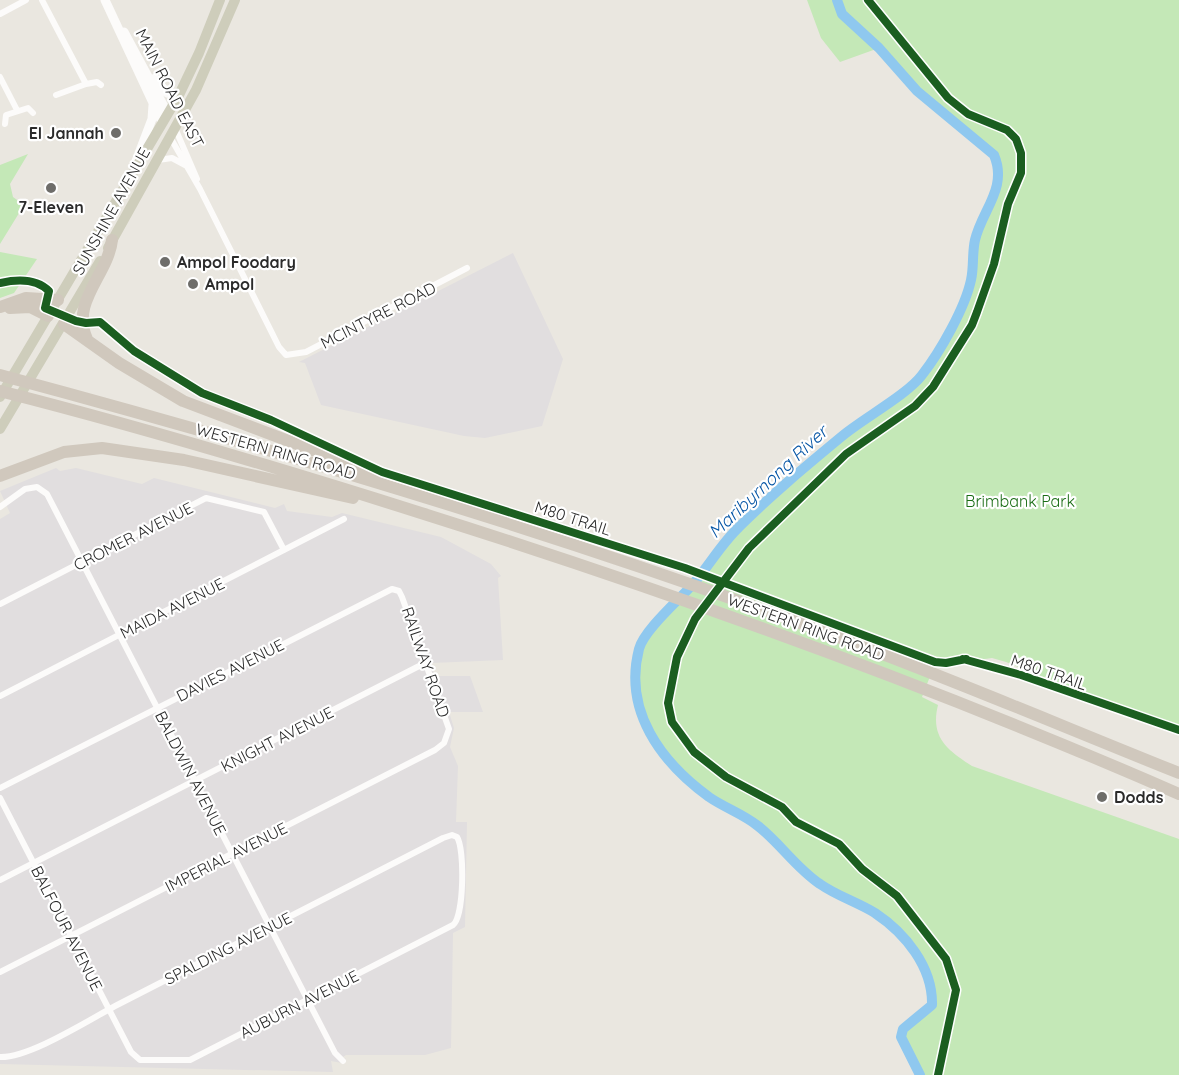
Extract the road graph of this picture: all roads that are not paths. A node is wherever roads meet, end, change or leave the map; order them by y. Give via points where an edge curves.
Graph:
1 (26, 0) edge
2 (42, 0) edge
3 (220, 0) edge
4 (235, 0) edge
5 (106, 2) edge
6 (0, 14) edge
7 (132, 45) junction
8 (0, 77) edge
9 (86, 84) junction
10 (101, 85) dead end
11 (56, 95) dead end
12 (178, 95) junction
13 (153, 105) junction
14 (17, 110) junction
15 (33, 113) dead end
16 (165, 118) junction
17 (5, 124) dead end
18 (172, 132) junction
19 (157, 160) junction
20 (185, 166) junction
21 (134, 169) junction
22 (200, 189) junction
23 (112, 240) junction
24 (467, 268) dead end
25 (58, 300) junction
26 (0, 309) edge
27 (48, 316) junction
28 (64, 324) junction
29 (87, 339) junction
30 (286, 355) joint
31 (0, 375) edge
32 (0, 391) edge
33 (0, 397) edge
34 (0, 429) edge
35 (64, 452) junction
36 (0, 467) edge
37 (0, 476) edge
38 (385, 481) junction
39 (393, 504) junction
40 (0, 507) edge
41 (344, 519) dead end
42 (284, 550) junction
43 (82, 562) junction
44 (397, 589) joint
45 (0, 604) edge
46 (120, 635) junction
47 (425, 663) junction
48 (0, 696) edge
49 (157, 708) junction
50 (447, 737) joint
51 (1179, 773) edge
52 (195, 781) junction
53 (0, 788) edge
54 (1179, 794) edge
55 (0, 798) edge
56 (455, 835) joint
57 (232, 854) junction
58 (34, 864) junction
59 (0, 880) edge
60 (270, 927) junction
61 (71, 936) junction
62 (0, 972) edge
63 (307, 1000) junction
64 (108, 1010) junction
65 (0, 1057) edge
66 (134, 1058) joint
67 (343, 1061) dead end

1 - 6 street
2 - 9 street
3 - 12 main road, SUNSHINE AVENUE
4 - 18 main road, SUNSHINE AVENUE via 202,77
5 - 7 main road, MAIN ROAD EAST
5 - 13 main road, MAIN ROAD EAST
7 - 12 main road via 165,91
7 - 16 main road, MAIN ROAD EAST
8 - 14 street
9 - 10 street via 95,81
9 - 11 street
12 - 16 main road, SUNSHINE AVENUE
13 - 16 main road, MAIN ROAD EAST
13 - 21 main road via 152,119
14 - 15 street via 28,108
14 - 17 street via 6,115
16 - 18 main road, MAIN ROAD EAST
16 - 21 main road, SUNSHINE AVENUE
18 - 19 main road, SUNSHINE AVENUE
18 - 20 street, MAIN ROAD EAST
18 - 22 street, MAIN ROAD EAST
19 - 20 street, MAIN ROAD EAST via 172,158
19 - 23 main road, SUNSHINE AVENUE
20 - 22 street, MAIN ROAD EAST
21 - 25 main road, SUNSHINE AVENUE
22 - 30 street, MAIN ROAD EAST
23 - 28 main road, SUNSHINE AVENUE
23 - 29 highway via 111,257 84,307 82,322
24 - 30 street, MCINTYRE ROAD via 306,352
25 - 26 highway via 26,298
25 - 27 main road, SUNSHINE AVENUE
26 - 27 highway via 23,306
27 - 28 main road
27 - 33 main road, SUNSHINE AVENUE
28 - 29 highway
28 - 34 main road, SUNSHINE AVENUE
29 - 38 highway via 183,401
31 - 38 highway, WESTERN RING ROAD
32 - 39 highway, WESTERN RING ROAD
35 - 36 highway via 42,453
35 - 37 highway
35 - 39 highway via 102,448 142,453
38 - 51 highway, WESTERN RING ROAD via 480,507 515,524 932,672
39 - 54 highway, WESTERN RING ROAD via 655,589 925,688
40 - 43 street, BALDWIN AVENUE via 25,489 37,487 47,494
41 - 42 street, MAIDA AVENUE
42 - 43 street, CROMER AVENUE via 264,512 206,498
42 - 46 street, MAIDA AVENUE
43 - 45 street, CROMER AVENUE
43 - 46 street, BALDWIN AVENUE
44 - 47 street, RAILWAY ROAD
44 - 49 street, DAVIES AVENUE via 384,592
46 - 48 street, MAIDA AVENUE
46 - 49 street, BALDWIN AVENUE
47 - 50 street, RAILWAY ROAD via 447,722
47 - 52 street, KNIGHT AVENUE
49 - 52 street, BALDWIN AVENUE
49 - 53 street, DAVIES AVENUE
50 - 57 street, IMPERIAL AVENUE via 435,750
52 - 57 street, BALDWIN AVENUE
52 - 58 street, KNIGHT AVENUE
55 - 58 street, BALFOUR AVENUE
56 - 60 street, SPALDING AVENUE
56 - 63 street, AUBURN AVENUE via 461,850 458,922
57 - 60 street, BALDWIN AVENUE
57 - 61 street, IMPERIAL AVENUE
58 - 59 street, KNIGHT AVENUE
58 - 61 street, BALFOUR AVENUE
60 - 63 street, BALDWIN AVENUE
60 - 64 street, SPALDING AVENUE
61 - 62 street, IMPERIAL AVENUE
61 - 64 street, BALFOUR AVENUE
63 - 66 street, AUBURN AVENUE via 190,1060
63 - 67 street, BALDWIN AVENUE
64 - 65 street, SPALDING AVENUE via 18,1056
64 - 66 street, BALFOUR AVENUE

